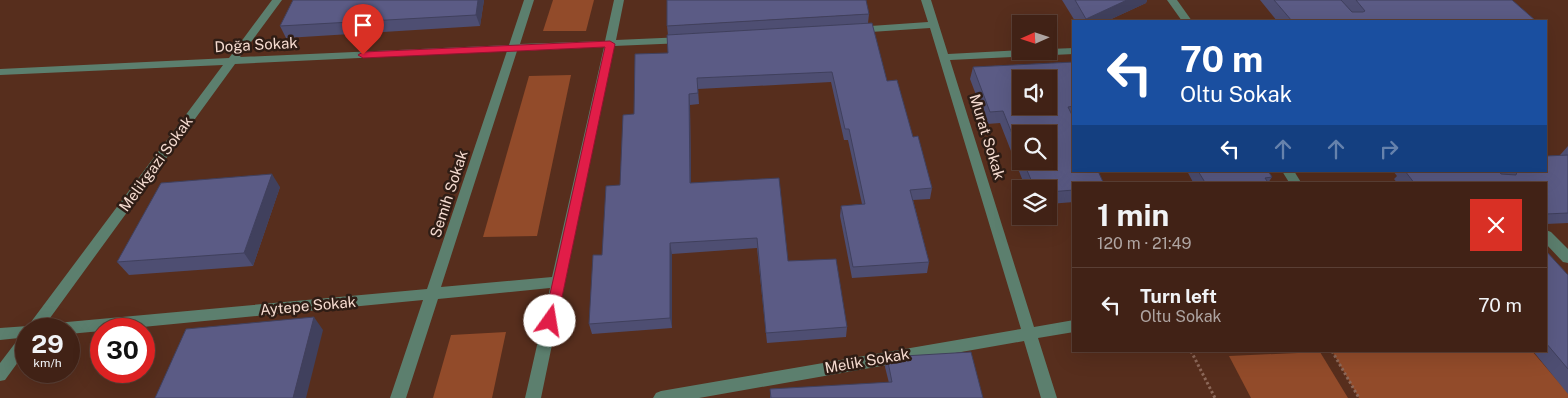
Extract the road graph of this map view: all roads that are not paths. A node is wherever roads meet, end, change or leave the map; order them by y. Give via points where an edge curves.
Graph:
1 (277, 0) edge
2 (529, 0) edge
3 (619, 0) edge
4 (926, 0) edge
5 (1172, 0) edge
6 (1185, 20) edge
7 (935, 25) junction
8 (846, 30) edge
9 (699, 39) edge
10 (610, 44) junction
11 (513, 49) junction
12 (1072, 51) edge
13 (945, 57) junction
14 (232, 61) junction
15 (0, 72) edge
16 (1547, 236) edge
17 (1560, 252) edge
18 (559, 282) junction
19 (434, 295) junction
20 (42, 318) edge
21 (1072, 326) edge
22 (80, 327) edge
23 (15, 332) edge
24 (1030, 332) junction
25 (0, 334) edge
26 (15, 355) edge
27 (0, 376) edge
28 (398, 398) edge
29 (533, 398) edge
30 (661, 398) edge
31 (1049, 398) edge

1 - 14 street, Melikgazi Sokak
2 - 11 street, Semih Sokak
3 - 10 street
4 - 7 street, Murat Sokak
5 - 6 street
7 - 8 street
7 - 13 street, Murat Sokak
9 - 10 street, Doğa Sokak
10 - 11 street, Doğa Sokak
10 - 18 street
11 - 14 street, Doğa Sokak
11 - 19 street, Semih Sokak
12 - 13 street
13 - 24 street, Murat Sokak
14 - 15 street, Doğa Sokak
14 - 20 street, Melikgazi Sokak
16 - 17 street
18 - 19 street, Aytepe Sokak
18 - 29 street
19 - 22 street, Aytepe Sokak
19 - 28 street, Semih Sokak
21 - 24 street, Melik Sokak
23 - 25 street
24 - 30 street, Melik Sokak
24 - 31 street, Murat Sokak
26 - 27 street

